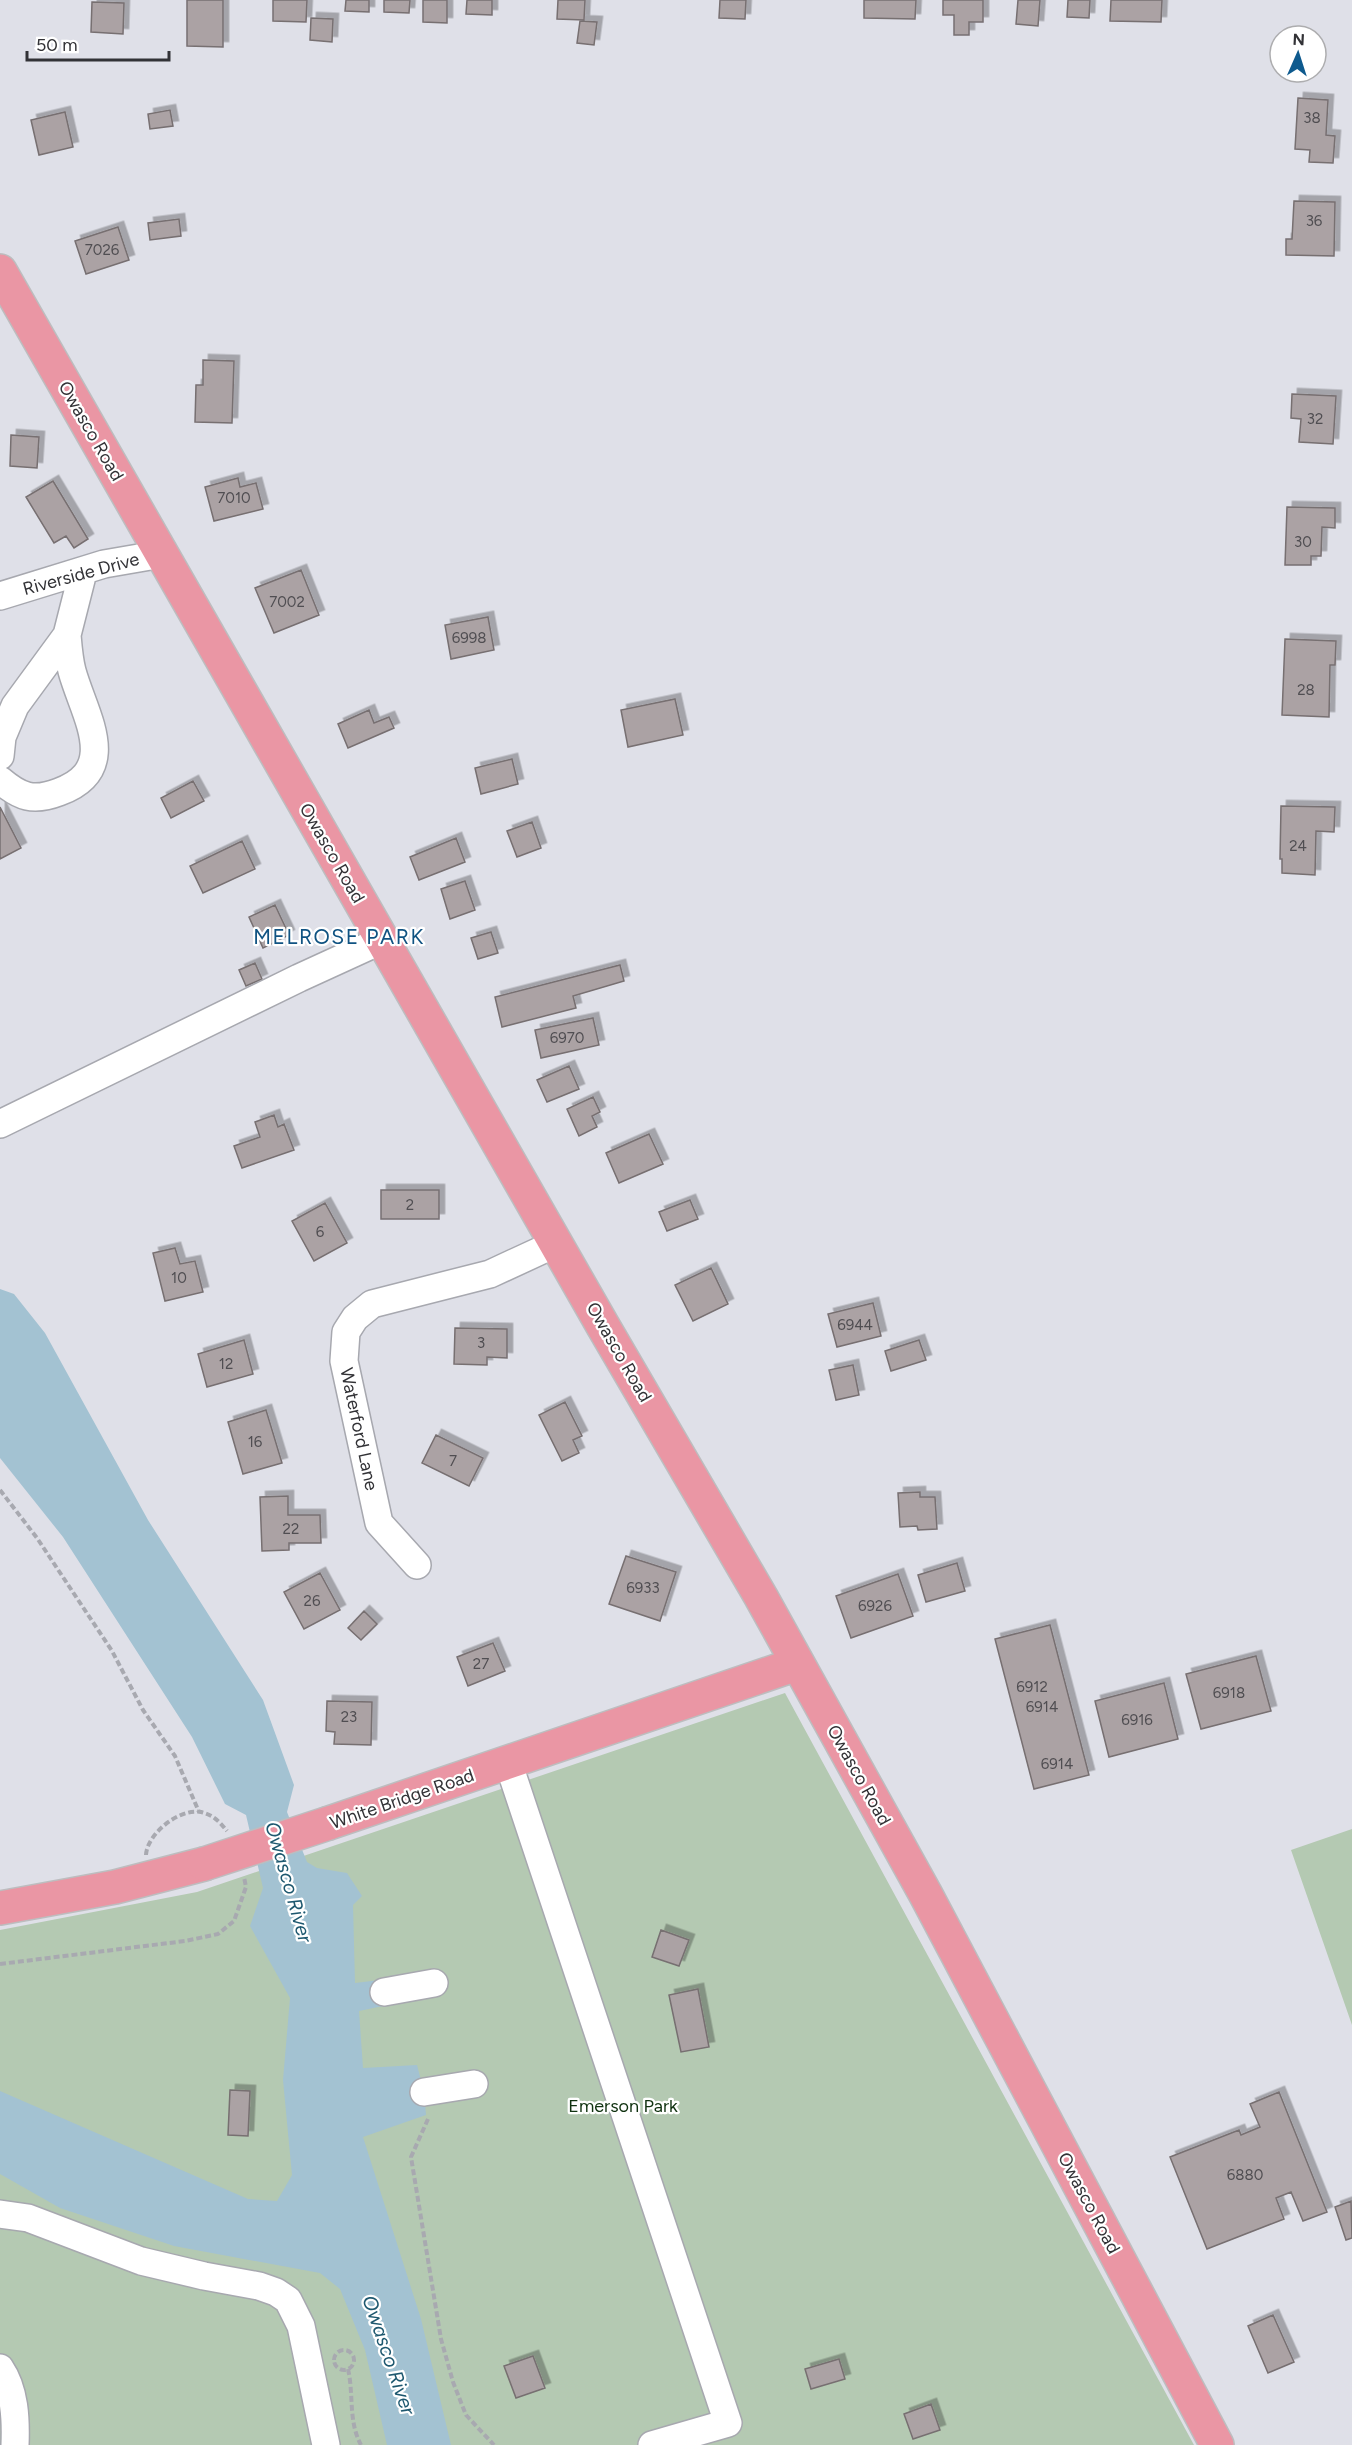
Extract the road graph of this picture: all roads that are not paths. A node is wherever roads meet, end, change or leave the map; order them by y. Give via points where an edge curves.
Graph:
1 (0, 271) edge
2 (162, 554) junction
3 (83, 572) junction
4 (0, 596) edge
5 (67, 635) junction
6 (0, 756) edge
7 (0, 780) edge
8 (382, 940) junction
9 (0, 1124) edge
10 (557, 1243) junction
11 (417, 1566) dead end
12 (797, 1664) junction
13 (508, 1762) junction
14 (0, 1908) edge
15 (434, 1983) dead end
16 (384, 1992) dead end
17 (474, 2084) dead end
18 (424, 2092) dead end
19 (0, 2214) edge
20 (0, 2368) edge
21 (669, 2443) edge
22 (15, 2445) edge
23 (326, 2445) edge
24 (1217, 2445) edge

1 - 2 main road, Owasco Road
2 - 3 street, Riverside Drive via 104,564
2 - 8 main road, Owasco Road
3 - 4 street, Riverside Drive
3 - 5 street
5 - 6 street via 15,706 2,737
5 - 7 street via 71,669 94,733 95,757 84,778 59,792 37,797 17,794
8 - 9 street
8 - 10 main road, Owasco Road
10 - 11 street, Waterford Lane via 490,1274 372,1304 346,1332 344,1361 379,1523
10 - 12 main road, Owasco Road
12 - 13 main road, White Bridge Road
12 - 24 main road, Owasco Road via 926,1895
13 - 14 main road, White Bridge Road, bridge via 204,1864 115,1887
13 - 21 street via 728,2423
15 - 16 street
17 - 18 street
19 - 23 street via 28,2218 141,2261 259,2286 282,2296 295,2310 301,2326
20 - 22 street via 12,2396

